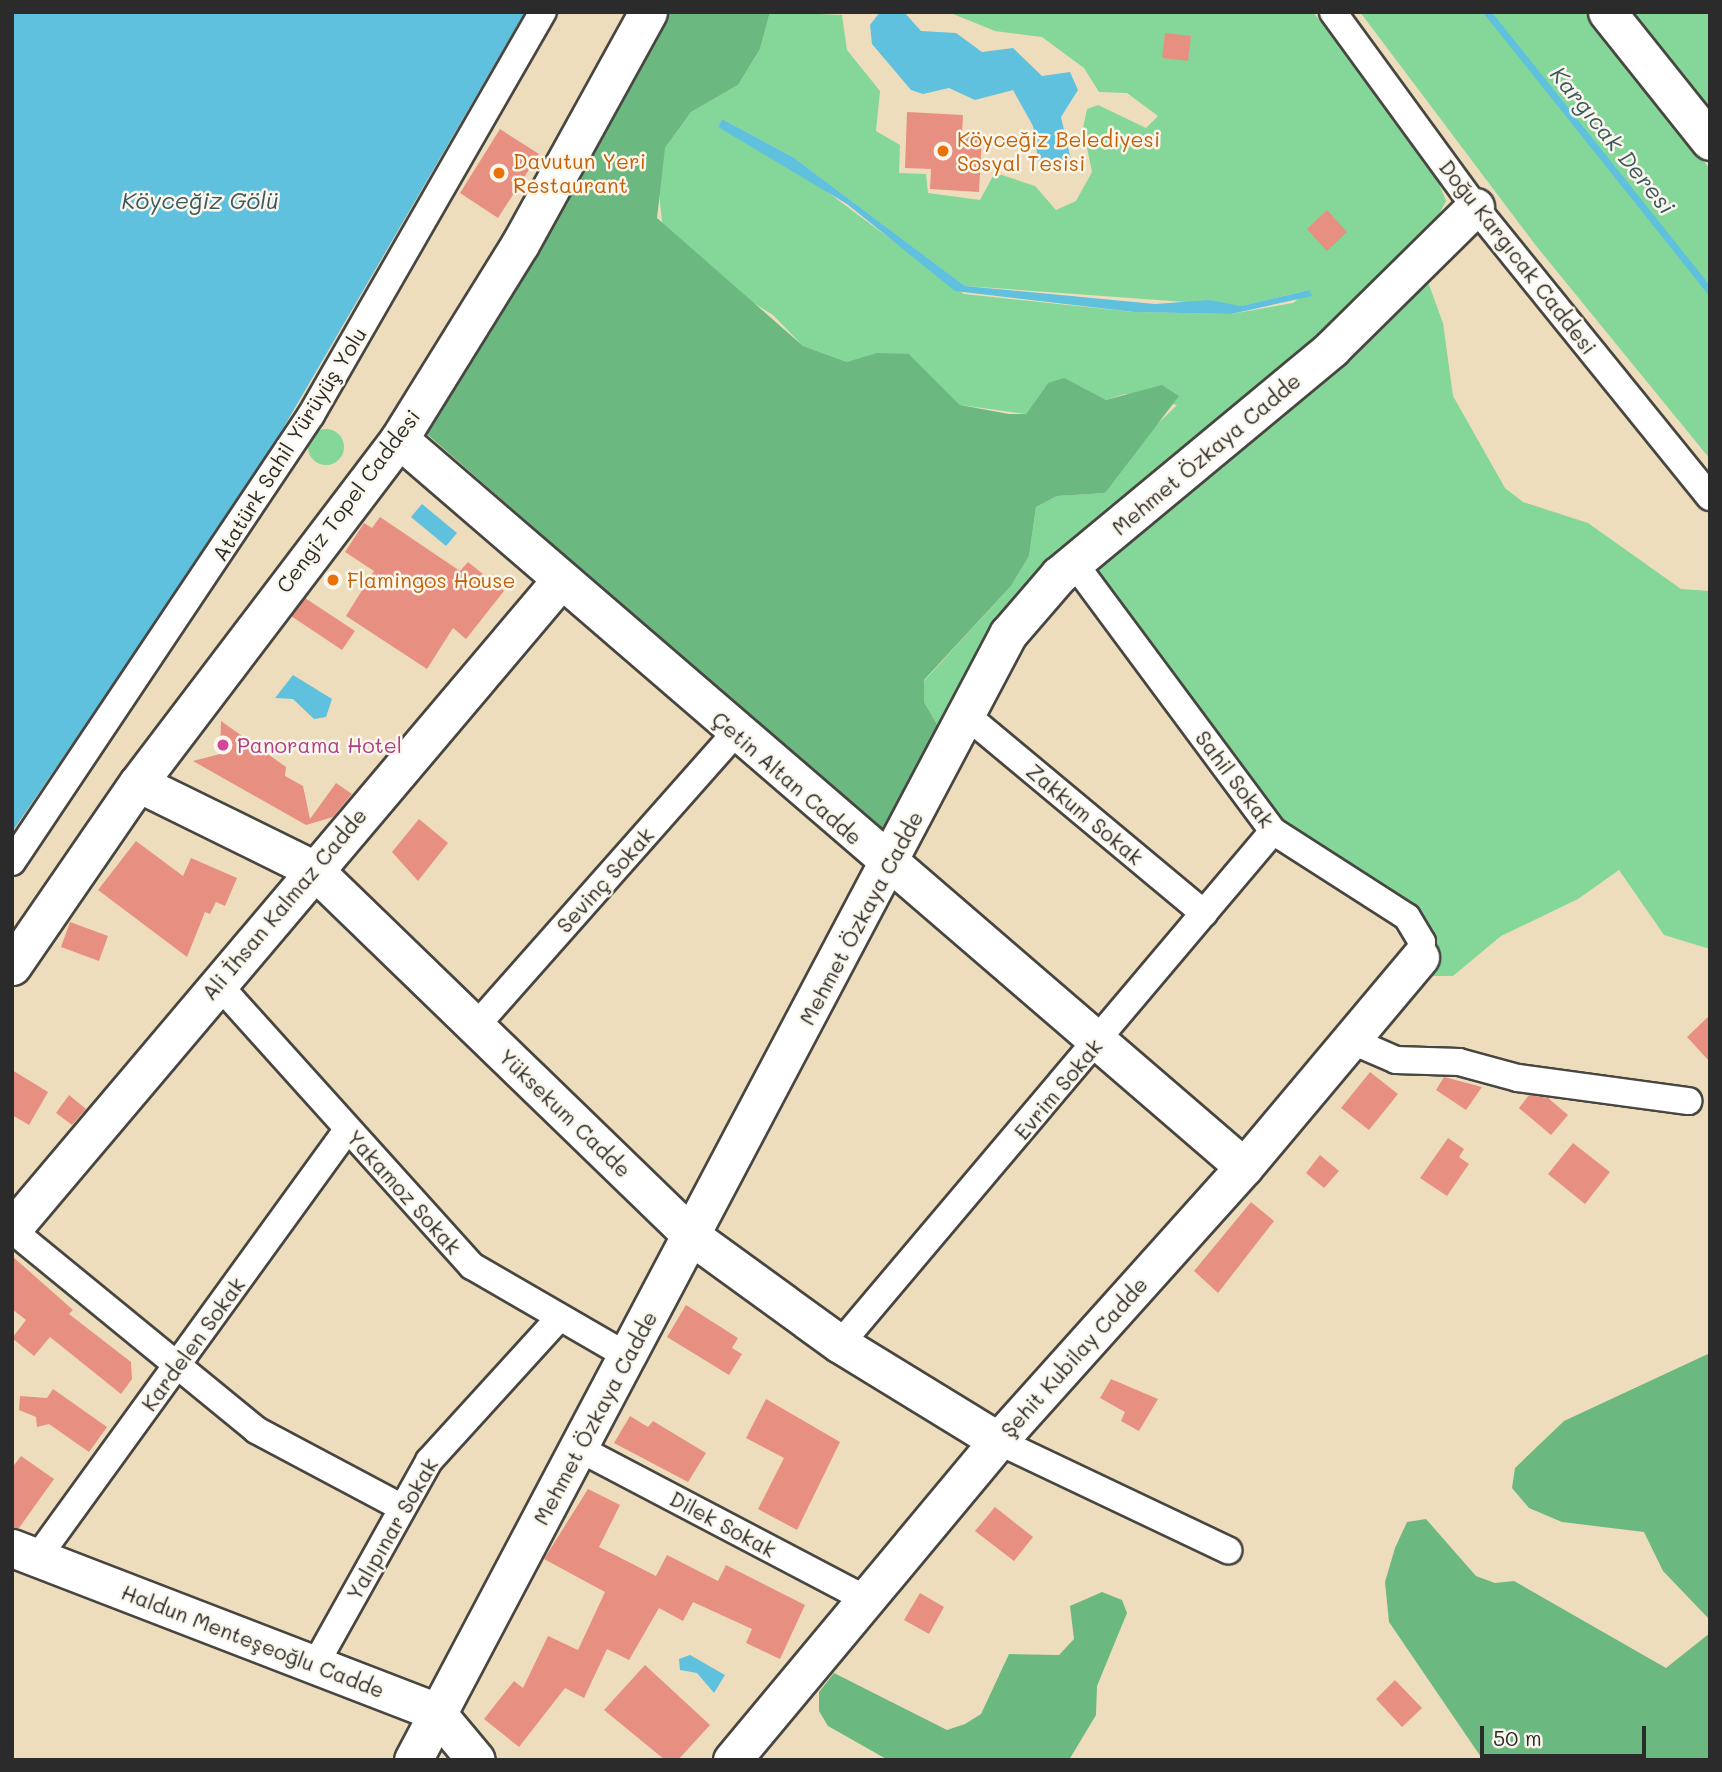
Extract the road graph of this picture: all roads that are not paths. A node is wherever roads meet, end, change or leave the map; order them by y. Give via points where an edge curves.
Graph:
1 (544, 12) edge
2 (648, 12) edge
3 (1333, 12) edge
4 (1607, 12) edge
5 (1710, 141) edge
6 (1475, 207) junction
7 (399, 439) junction
8 (1710, 497) edge
9 (1074, 563) junction
10 (559, 582) junction
11 (966, 715) junction
12 (735, 733) junction
13 (138, 783) junction
14 (1273, 831) junction
15 (12, 862) edge
16 (888, 866) junction
17 (313, 869) junction
18 (1205, 913) junction
19 (1420, 957) joint
20 (12, 966) edge
21 (217, 983) junction
22 (476, 1026) junction
23 (1350, 1040) junction
24 (1096, 1044) junction
25 (1688, 1101) dead end
26 (348, 1130) junction
27 (1244, 1167) junction
28 (12, 1230) edge
29 (694, 1238) junction
30 (558, 1319) junction
31 (840, 1344) junction
32 (628, 1356) junction
33 (176, 1368) junction
34 (998, 1441) junction
35 (580, 1449) junction
36 (401, 1507) junction
37 (1228, 1550) dead end
38 (24, 1553) edge
39 (866, 1599) junction
40 (315, 1665) junction
41 (436, 1712) junction
42 (413, 1760) edge
43 (476, 1760) edge
44 (732, 1760) edge

1 - 15 street, Atatürk Sahil Yürüyüş Yolu via 311,415
2 - 7 street, Cengiz Topel Caddesi via 514,255
3 - 6 street, Doğu Kargıcak Caddesi
4 - 5 street
6 - 8 street, Doğu Kargıcak Caddesi
6 - 9 street, Mehmet Özkaya Cadde via 1332,348
7 - 10 street, Çetin Altan Cadde
7 - 13 street, Cengiz Topel Caddesi
9 - 11 street, Mehmet Özkaya Cadde via 1008,634
9 - 14 street, Sahil Sokak
10 - 12 street, Çetin Altan Cadde
10 - 17 street, Ali İhsan Kalmaz Cadde
11 - 16 street, Mehmet Özkaya Cadde
11 - 18 street, Zakkum Sokak
12 - 16 street, Çetin Altan Cadde
12 - 22 street, Sevinç Sokak
13 - 17 street, Yüksekum Cadde
13 - 20 street, Cengiz Topel Caddesi
14 - 18 street, Evrim Sokak
14 - 19 street, Sahil Sokak via 1407,918 1422,942
16 - 24 street, Çetin Altan Cadde
16 - 29 street, Mehmet Özkaya Cadde
17 - 21 street, Ali İhsan Kalmaz Cadde
17 - 22 street, Yüksekum Cadde
18 - 24 street, Evrim Sokak
19 - 23 street, Şehit Kubilay Cadde
21 - 26 street, Yakamoz Sokak
21 - 28 street, Ali İhsan Kalmaz Cadde
22 - 29 street, Yüksekum Cadde
23 - 25 street via 1396,1060 1459,1062 1518,1078
23 - 27 street, Şehit Kubilay Cadde
24 - 27 street, Çetin Altan Cadde
24 - 31 street, Evrim Sokak
26 - 30 street, Yakamoz Sokak via 472,1266
26 - 33 street, Kardelen Sokak
27 - 34 street, Şehit Kubilay Cadde
28 - 33 street
29 - 31 street, Yüksekum Cadde
29 - 32 street, Mehmet Özkaya Cadde
30 - 32 street, Yakamoz Sokak
30 - 36 street, Yalıpınar Sokak via 478,1399
31 - 34 street, Yüksekum Cadde
32 - 35 street, Mehmet Özkaya Cadde
33 - 36 street via 287,1450
33 - 38 street, Kardelen Sokak
34 - 37 street
34 - 39 street, Şehit Kubilay Cadde
35 - 39 street, Dilek Sokak
35 - 41 street, Mehmet Özkaya Cadde
36 - 40 street, Yalıpınar Sokak
38 - 40 street, Haldun Menteşeoğlu Cadde
39 - 44 street, Şehit Kubilay Cadde
40 - 41 street, Haldun Menteşeoğlu Cadde
41 - 42 street, Mehmet Özkaya Cadde
41 - 43 street, Haldun Menteşeoğlu Cadde

